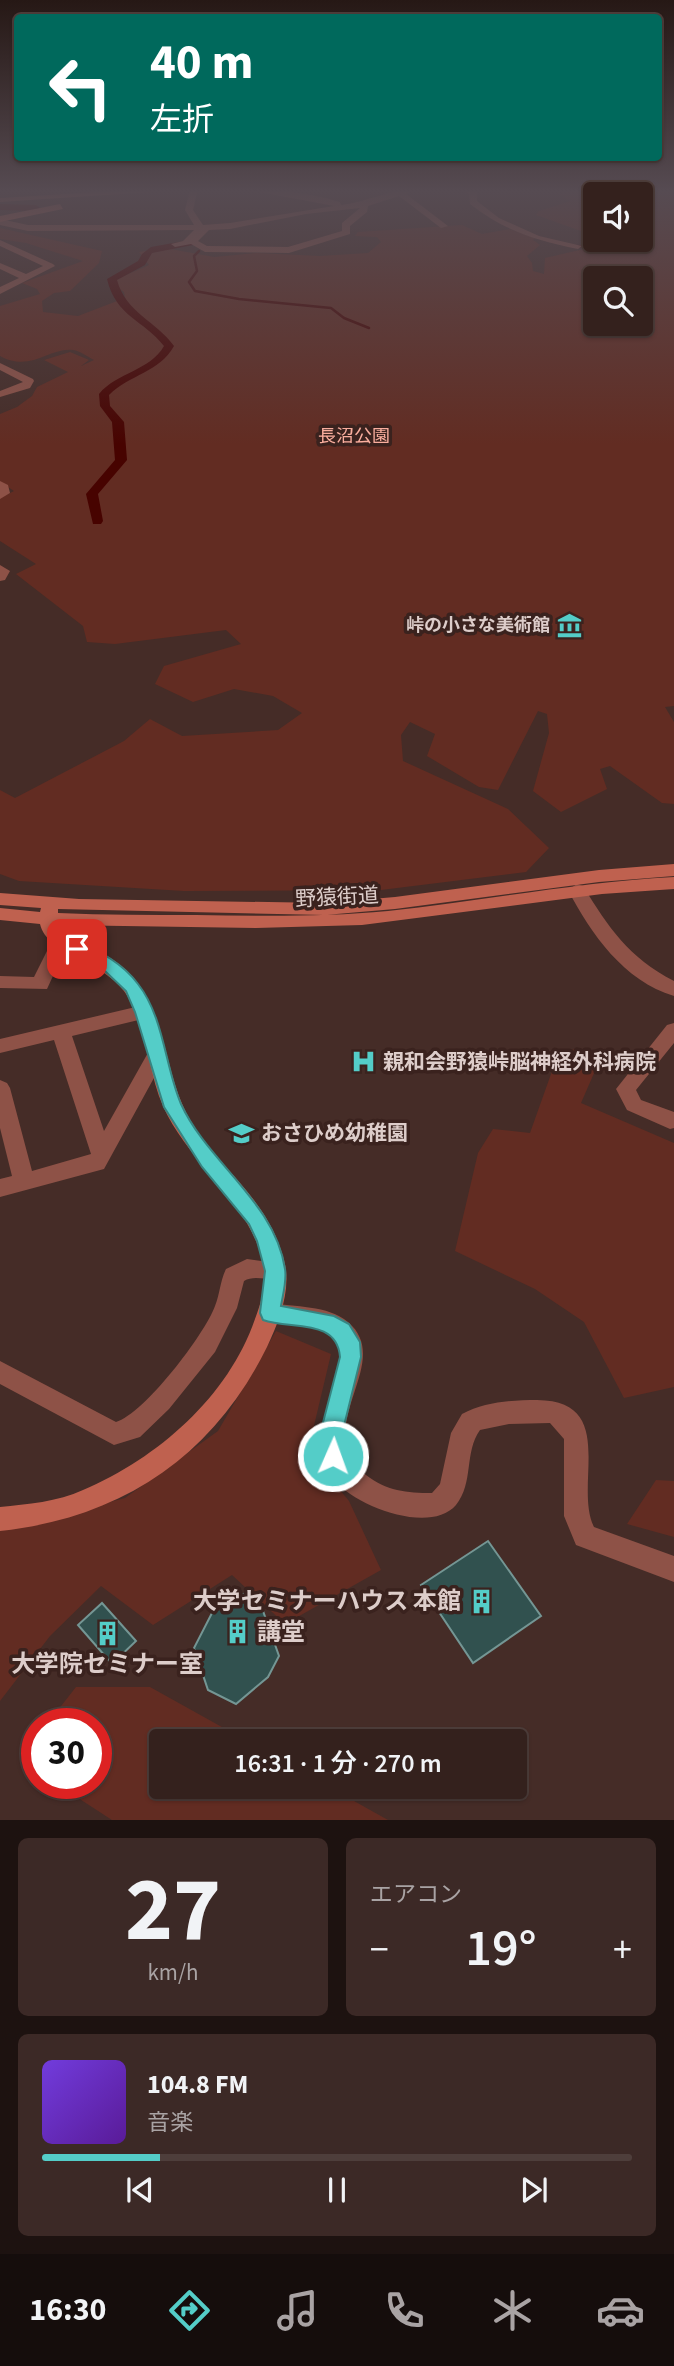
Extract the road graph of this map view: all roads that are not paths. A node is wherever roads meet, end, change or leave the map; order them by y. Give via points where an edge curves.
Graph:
1 (18, 274) edge
2 (35, 274) edge
3 (27, 278) junction
4 (0, 291) edge
5 (0, 366) edge
6 (0, 394) edge
7 (0, 485) edge
8 (0, 495) edge
9 (0, 569) edge
10 (0, 577) edge
11 (674, 870) edge
12 (674, 883) edge
13 (577, 890) junction
14 (0, 899) edge
15 (49, 911) junction
16 (0, 914) edge
17 (60, 941) junction
18 (0, 982) edge
19 (674, 989) edge
20 (144, 1012) junction
21 (674, 1030) edge
22 (61, 1031) junction
23 (0, 1046) edge
24 (156, 1056) junction
25 (0, 1088) edge
26 (674, 1120) edge
27 (102, 1156) junction
28 (24, 1182) junction
29 (0, 1188) edge
30 (275, 1271) junction
31 (270, 1313) junction
32 (0, 1372) edge
33 (0, 1519) edge
34 (674, 1569) edge

1 - 3 street
2 - 3 street
3 - 4 street
5 - 6 street via 29,381
7 - 8 street via 4,493
9 - 10 street
11 - 15 main road, 野猿街道 via 326,909
12 - 13 main road, 野猿街道
13 - 15 main road, 野猿街道 via 350,920 281,922
13 - 19 street via 610,945 629,963
14 - 15 main road, 野猿街道
15 - 16 main road, 野猿街道
15 - 17 main road via 52,934
17 - 18 street via 40,984
17 - 20 main road via 110,966 132,988
20 - 22 street
20 - 24 main road
21 - 26 street via 626,1088 634,1105
22 - 23 street
22 - 27 street
24 - 27 street
24 - 30 main road via 173,1107 256,1219
25 - 28 street
27 - 28 street via 97,1163
28 - 29 street
30 - 31 main road
30 - 32 street via 247,1268 234,1276 226,1308 207,1345 131,1429 114,1434
31 - 33 main road via 249,1360 218,1405 185,1441 139,1474 86,1502
31 - 34 street via 326,1322 342,1331 349,1342 351,1357 330,1438 333,1456 347,1476 369,1493 432,1507 445,1500 452,1488 462,1437 471,1422 484,1415 551,1412 576,1434 577,1518 585,1536

